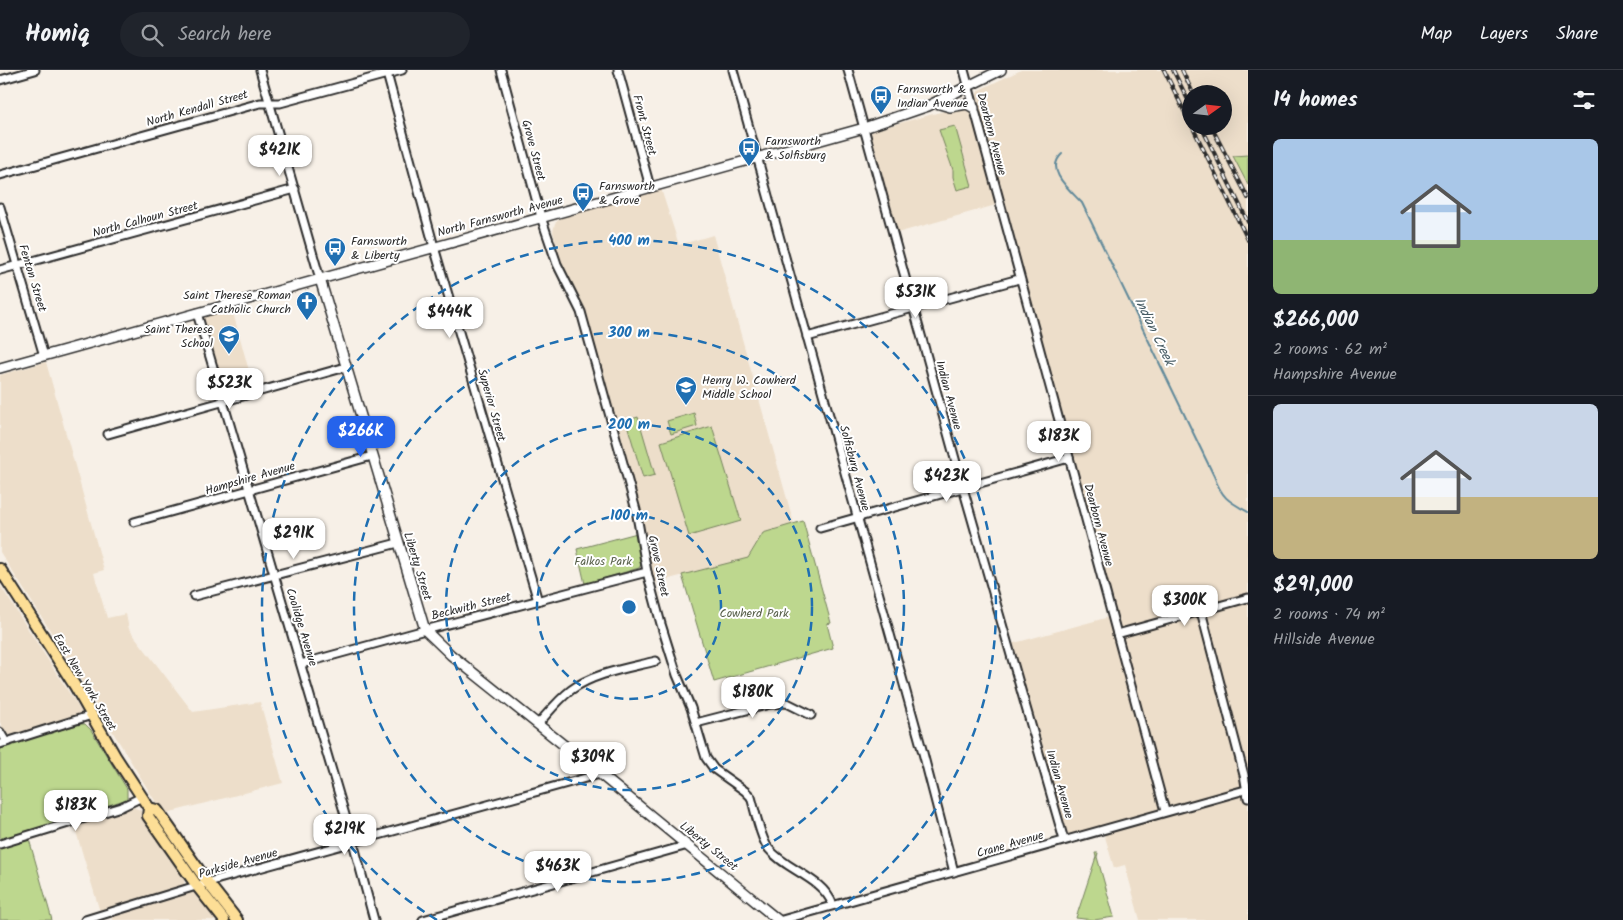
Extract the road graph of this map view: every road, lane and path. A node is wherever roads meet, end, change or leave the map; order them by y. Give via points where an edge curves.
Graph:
1 (35, 70) edge
2 (260, 70) edge
3 (402, 70) edge
4 (501, 70) edge
5 (618, 70) edge
6 (733, 70) edge
7 (848, 70) edge
8 (964, 70) edge
9 (1001, 70) edge
10 (387, 72) edge
11 (0, 80) edge
12 (968, 87) junction
13 (270, 103) junction
14 (936, 103) junction
15 (974, 108) junction
16 (864, 128) junction
17 (757, 157) junction
18 (0, 175) edge
19 (650, 187) junction
20 (295, 189) junction
21 (0, 207) edge
22 (541, 217) junction
23 (434, 247) junction
24 (17, 266) junction
25 (0, 270) edge
26 (320, 279) junction
27 (1019, 279) junction
28 (913, 308) junction
29 (197, 313) junction
30 (807, 338) junction
31 (44, 356) junction
32 (346, 367) junction
33 (0, 368) edge
34 (222, 401) junction
35 (108, 434) dead end
36 (372, 456) junction
37 (1068, 458) junction
38 (963, 488) junction
39 (248, 491) junction
40 (856, 518) junction
41 (134, 522) dead end
42 (820, 528) dead end
43 (398, 543) junction
44 (0, 568) edge
45 (647, 572) junction
46 (275, 576) junction
47 (194, 596) dead end
48 (1248, 598) edge
49 (538, 601) junction
50 (1201, 611) junction
51 (425, 630) junction
52 (1117, 634) junction
53 (656, 661) dead end
54 (301, 664) junction
55 (92, 715) junction
56 (811, 715) dead end
57 (696, 723) junction
58 (538, 724) junction
59 (0, 732) edge
60 (3, 743) edge
61 (600, 774) junction
62 (1245, 790) junction
63 (142, 798) junction
64 (1248, 798) edge
65 (149, 808) junction
66 (1165, 812) junction
67 (1064, 840) junction
68 (353, 842) junction
69 (0, 844) edge
70 (688, 845) junction
71 (954, 872) junction
72 (208, 883) junction
73 (197, 886) junction
74 (833, 904) junction
75 (85, 920) edge
76 (224, 920) edge
77 (237, 920) edge
78 (374, 920) edge
79 (423, 920) edge
80 (780, 920) edge

1 - 11 street
2 - 13 street, Liberty Street
3 - 10 street, North Kendall Street
4 - 22 street, Grove Street
5 - 19 street, Front Street
6 - 17 street, Solfisburg Avenue
7 - 16 street, Indian Avenue
8 - 12 street, Dearborn Avenue
9 - 12 main road, North Farnsworth Avenue
10 - 13 street, North Kendall Street via 280,103
10 - 23 street, Superior Street
12 - 14 main road, North Farnsworth Avenue
12 - 15 street, Dearborn Avenue
13 - 18 street, North Kendall Street via 260,103
13 - 20 street, Liberty Street
14 - 15 main road via 950,106 967,104
14 - 16 main road, North Farnsworth Avenue
15 - 27 street, Dearborn Avenue
16 - 17 main road, North Farnsworth Avenue
16 - 28 street, Indian Avenue
17 - 19 main road, North Farnsworth Avenue
17 - 30 street, Solfisburg Avenue
19 - 22 main road, North Farnsworth Avenue
20 - 24 street, North Calhoun Street
20 - 26 street, Liberty Street
21 - 24 street, Fenton Street
22 - 23 main road, North Farnsworth Avenue
22 - 45 street, Grove Street via 557,264 581,312 636,510
23 - 26 main road, North Farnsworth Avenue
23 - 49 street, Superior Street
24 - 25 street, North Calhoun Street
24 - 31 street, Fenton Street
26 - 29 main road, North Farnsworth Avenue
26 - 32 main road, Liberty Street
27 - 28 street
27 - 37 street, Dearborn Avenue
28 - 30 street
28 - 38 street, Indian Avenue
29 - 31 main road, North Farnsworth Avenue
29 - 34 street, Coolidge Avenue
30 - 40 street, Solfisburg Avenue
31 - 33 main road, North Farnsworth Avenue
32 - 34 street
32 - 36 main road, Liberty Street
34 - 35 street
34 - 39 street, Coolidge Avenue
36 - 39 street, Hampshire Avenue
36 - 43 main road, Liberty Street
37 - 38 street
37 - 52 street, Dearborn Avenue
38 - 40 street
38 - 67 street, Indian Avenue
39 - 41 street, Hampshire Avenue
39 - 46 street, Coolidge Avenue
40 - 42 street
40 - 71 street, Solfisburg Avenue
43 - 46 street
43 - 51 main road, Liberty Street
44 - 55 main road, East New York Street
45 - 49 street, Beckwith Street
45 - 57 street, Grove Street via 677,675
46 - 47 street
46 - 54 street, Coolidge Avenue
48 - 50 street
49 - 51 street, Beckwith Street
50 - 52 street
50 - 62 street via 1244,775
51 - 54 street, Beckwith Street
51 - 58 main road, Liberty Street via 451,655
52 - 66 street, Dearborn Avenue
53 - 58 street via 578,685
54 - 68 street, Coolidge Avenue
55 - 60 street
55 - 63 main road, East New York Street
56 - 57 street via 787,703 770,704
57 - 74 street, Grove Street via 706,758 714,769 751,798 768,848 821,888
58 - 61 main road, Liberty Street
59 - 60 street
61 - 68 street, Parkside Avenue
61 - 70 main road, Liberty Street
62 - 64 street
62 - 66 street, Crane Avenue
63 - 65 main road, East New York Street
63 - 69 street
65 - 72 main road, East New York Street via 156,810
65 - 73 main road, East New York Street via 148,816
66 - 67 street, Crane Avenue
67 - 71 street, Crane Avenue
68 - 72 street, Parkside Avenue
68 - 78 street, Coolidge Avenue
70 - 79 street
70 - 80 main road, Liberty Street
71 - 74 street, Crane Avenue
72 - 73 street, Parkside Avenue
72 - 77 main road, East New York Street
73 - 75 street, Parkside Avenue
73 - 76 main road, East New York Street
74 - 80 street, Crane Avenue

